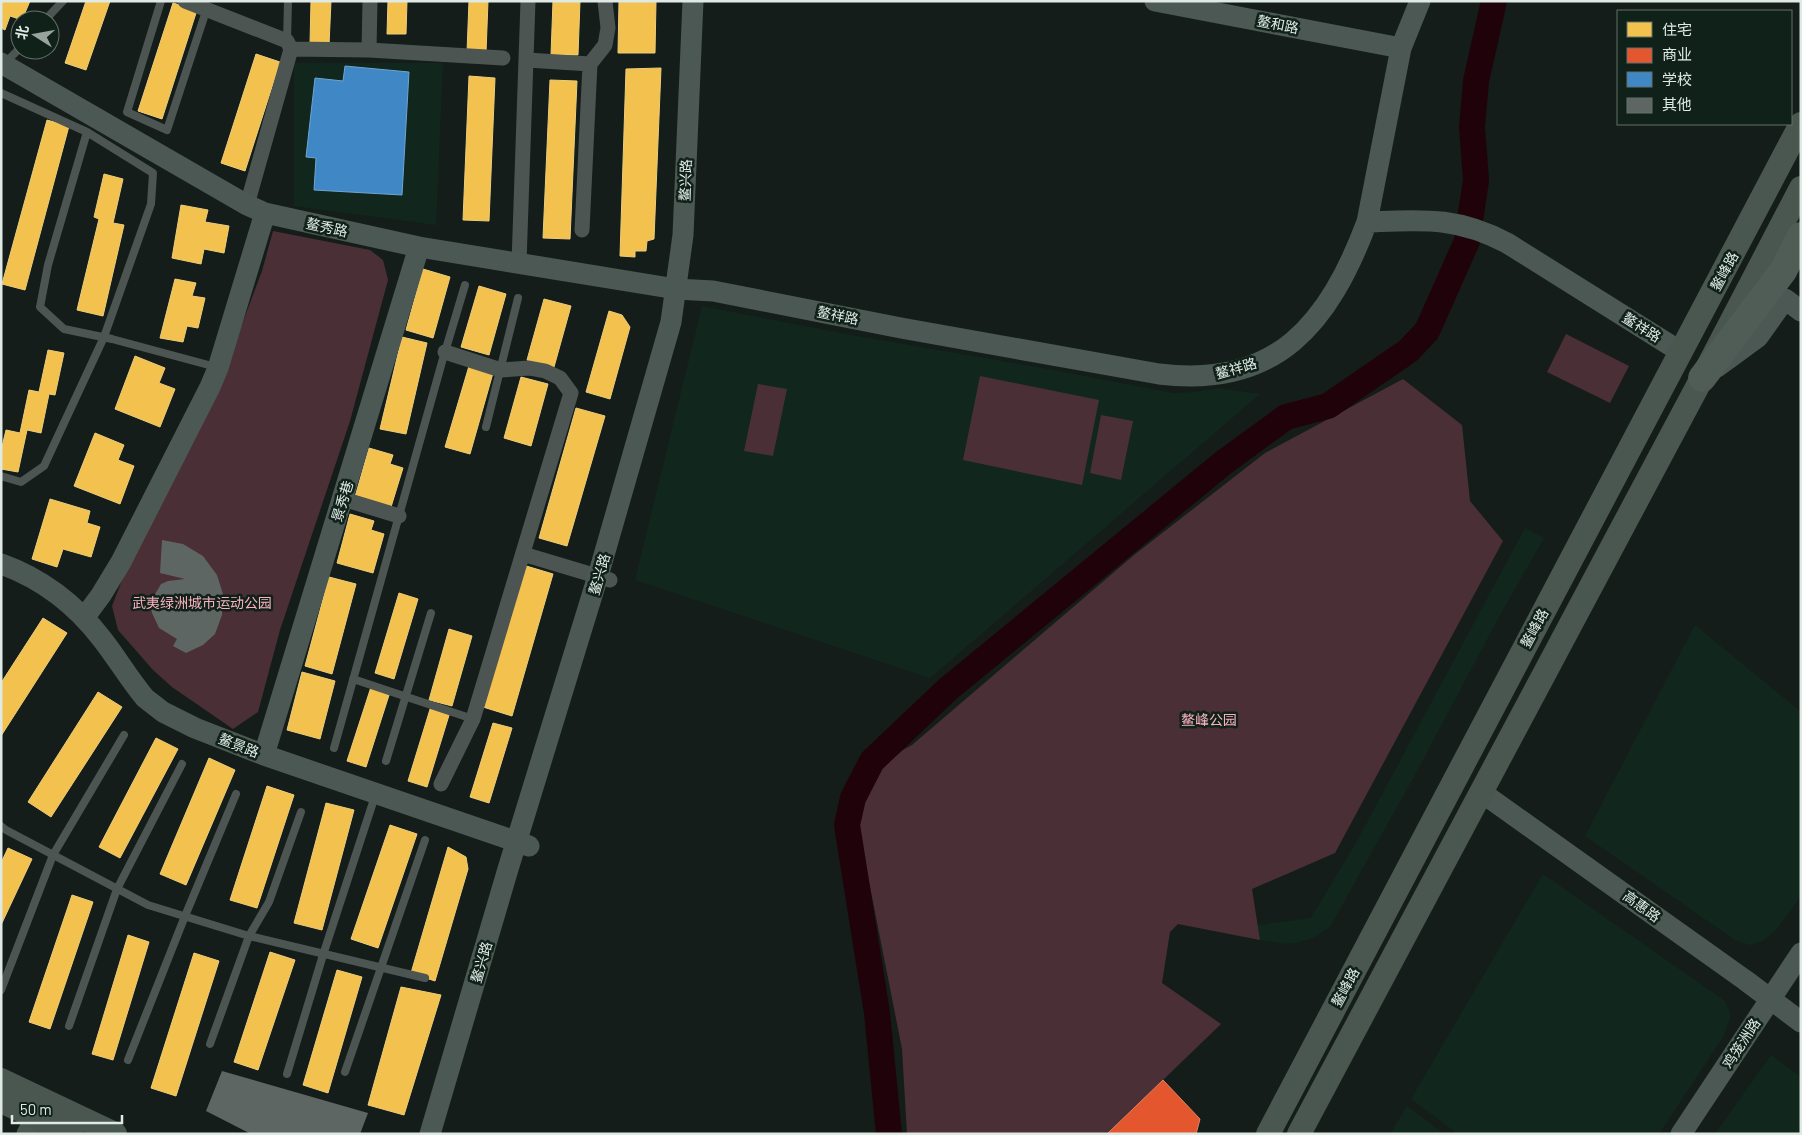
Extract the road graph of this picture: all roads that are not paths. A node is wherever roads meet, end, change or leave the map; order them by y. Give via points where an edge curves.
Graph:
1 (161, 1) edge
2 (186, 1) edge
3 (288, 1) edge
4 (370, 1) edge
5 (528, 1) edge
6 (604, 1) edge
7 (692, 1) edge
8 (706, 1) edge
9 (1155, 1) edge
10 (1420, 1) edge
11 (206, 11) junction
12 (289, 45) junction
13 (1401, 48) junction
14 (369, 50) junction
15 (503, 58) dead end
16 (527, 60) junction
17 (3, 64) edge
18 (590, 64) junction
19 (1, 93) edge
20 (1801, 124) edge
21 (88, 132) junction
22 (1801, 188) edge
23 (256, 209) junction
24 (1367, 222) junction
25 (582, 230) dead end
26 (1801, 236) edge
27 (419, 247) junction
28 (519, 263) junction
29 (465, 285) dead end
30 (682, 289) junction
31 (518, 298) dead end
32 (1801, 311) edge
33 (104, 337) junction
34 (445, 352) junction
35 (1681, 352) junction
36 (218, 368) junction
37 (501, 370) junction
38 (1702, 378) junction
39 (486, 427) dead end
40 (1, 476) edge
41 (343, 499) junction
42 (399, 516) junction
43 (523, 554) junction
44 (1, 564) edge
45 (604, 578) junction
46 (431, 613) dead end
47 (84, 618) junction
48 (353, 679) junction
49 (407, 696) junction
50 (473, 719) junction
51 (124, 736) dead end
52 (334, 748) dead end
53 (264, 755) junction
54 (386, 761) dead end
55 (182, 764) dead end
56 (442, 784) dead end
57 (1482, 792) junction
58 (236, 794) dead end
59 (375, 794) junction
60 (301, 812) dead end
61 (1, 826) edge
62 (425, 840) dead end
63 (523, 844) junction
64 (53, 855) junction
65 (117, 889) junction
66 (185, 916) junction
67 (250, 936) junction
68 (1801, 953) edge
69 (323, 955) junction
70 (381, 968) junction
71 (425, 978) dead end
72 (1, 990) edge
73 (1770, 999) junction
74 (1801, 1022) edge
75 (68, 1026) dead end
76 (210, 1044) dead end
77 (128, 1060) dead end
78 (345, 1072) dead end
79 (287, 1074) dead end
80 (1, 1080) edge
81 (1, 1101) edge
82 (32, 1125) edge
83 (71, 1134) edge
84 (115, 1134) edge
85 (430, 1134) edge
86 (444, 1134) edge
87 (1268, 1134) edge
88 (1299, 1134) edge
89 (1682, 1134) edge

1 - 11 lane via 127,112 167,130
2 - 11 street
3 - 12 lane
4 - 14 street
5 - 16 street
6 - 18 street via 608,28 605,44
7 - 30 street, 鳌兴路
8 - 30 street, 鳌兴路 via 697,239
9 - 13 street, 鳌和路
10 - 13 street
11 - 12 street
12 - 14 street
12 - 23 street
13 - 24 street
14 - 15 street
16 - 18 street
16 - 28 street
17 - 23 street, 鳌秀路
18 - 25 street
19 - 21 lane
20 - 35 main road, 鳌峰路
21 - 33 lane via 153,173 151,204
21 - 33 lane via 48,265 40,307 64,329
22 - 38 main road, 鳌峰路
23 - 27 street, 鳌秀路
23 - 36 street
24 - 30 street, 鳌祥路 via 1334,294 1303,333 1280,351 1255,364 1203,377 1159,374 713,291
24 - 35 street, 鳌祥路 via 1427,220 1452,222 1481,230
26 - 38 highway via 1783,271
27 - 28 street, 鳌秀路
27 - 41 street, 景秀巷
28 - 30 street, 鳌秀路
29 - 34 lane
30 - 45 street, 鳌兴路 via 684,320
31 - 37 lane
32 - 38 street via 1785,299 1758,337
33 - 36 lane
33 - 40 lane via 44,466 21,482
34 - 37 street
34 - 42 lane
35 - 87 main road, 鳌峰路
36 - 47 street via 121,562
37 - 39 lane
37 - 43 street via 529,368 545,371 560,378 571,393
38 - 57 main road, 鳌峰路
41 - 42 street
41 - 53 street, 景秀巷
42 - 48 lane
43 - 45 street
43 - 50 street
44 - 47 street, 鳌景路 via 41,582
45 - 63 street, 鳌兴路
46 - 49 lane
47 - 53 street, 鳌景路 via 152,705 194,728
48 - 49 lane
48 - 52 lane
49 - 50 lane
49 - 54 lane
50 - 56 street
51 - 64 lane
53 - 59 street, 鳌景路
55 - 65 lane
57 - 73 street, 高惠路
57 - 88 main road, 鳌峰路
58 - 66 lane
59 - 63 street, 鳌景路
59 - 69 lane
60 - 67 lane via 269,902
61 - 64 lane
62 - 70 lane
63 - 85 street, 鳌兴路
63 - 86 street, 鳌兴路
64 - 65 lane
64 - 72 lane
65 - 66 lane via 148,905
65 - 75 lane
66 - 67 lane
66 - 77 lane
67 - 69 lane
67 - 76 lane
68 - 73 street, 鸡笼洲路
69 - 70 lane
69 - 79 lane
70 - 71 lane
70 - 78 lane
73 - 74 street, 高惠路
73 - 89 street, 鸡笼洲路
80 - 84 main road
81 - 82 main road
82 - 83 main road

